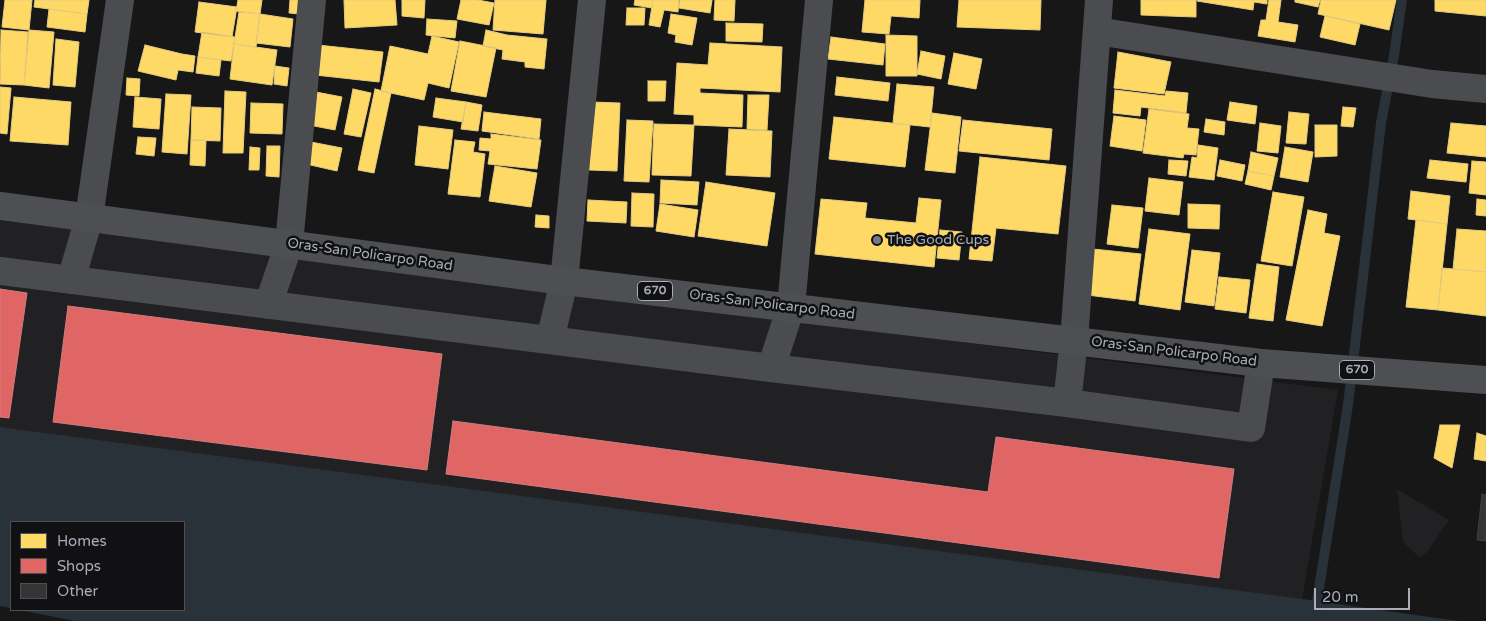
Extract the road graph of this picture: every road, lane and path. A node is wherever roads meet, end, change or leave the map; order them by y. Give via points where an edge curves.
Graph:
1 (120, 0) edge
2 (312, 0) edge
3 (592, 0) edge
4 (819, 0) edge
5 (1099, 0) edge
6 (1097, 31) junction
7 (1486, 89) edge
8 (0, 206) edge
9 (89, 218) junction
10 (289, 244) junction
11 (0, 271) edge
12 (71, 280) junction
13 (564, 281) junction
14 (268, 305) junction
15 (791, 307) junction
16 (550, 340) junction
17 (1074, 340) junction
18 (1261, 363) junction
19 (771, 368) junction
20 (1486, 380) edge
21 (1067, 403) junction

1 - 9 street
2 - 10 street
3 - 13 street
4 - 15 street
5 - 6 street
6 - 7 street via 1432,84
6 - 17 street
8 - 9 main road, Oras-San Policarpo Road / 670
9 - 10 main road, Oras-San Policarpo Road / 670
9 - 12 street
10 - 13 main road, Oras-San Policarpo Road / 670
10 - 14 street
11 - 12 street
12 - 14 street
13 - 15 main road, Oras-San Policarpo Road / 670
13 - 16 street
14 - 16 street
15 - 17 main road, Oras-San Policarpo Road / 670
15 - 19 street
16 - 19 street
17 - 18 main road, Oras-San Policarpo Road / 670
17 - 21 street
18 - 20 main road, Oras-San Policarpo Road / 670
18 - 21 street via 1251,428
19 - 21 street

